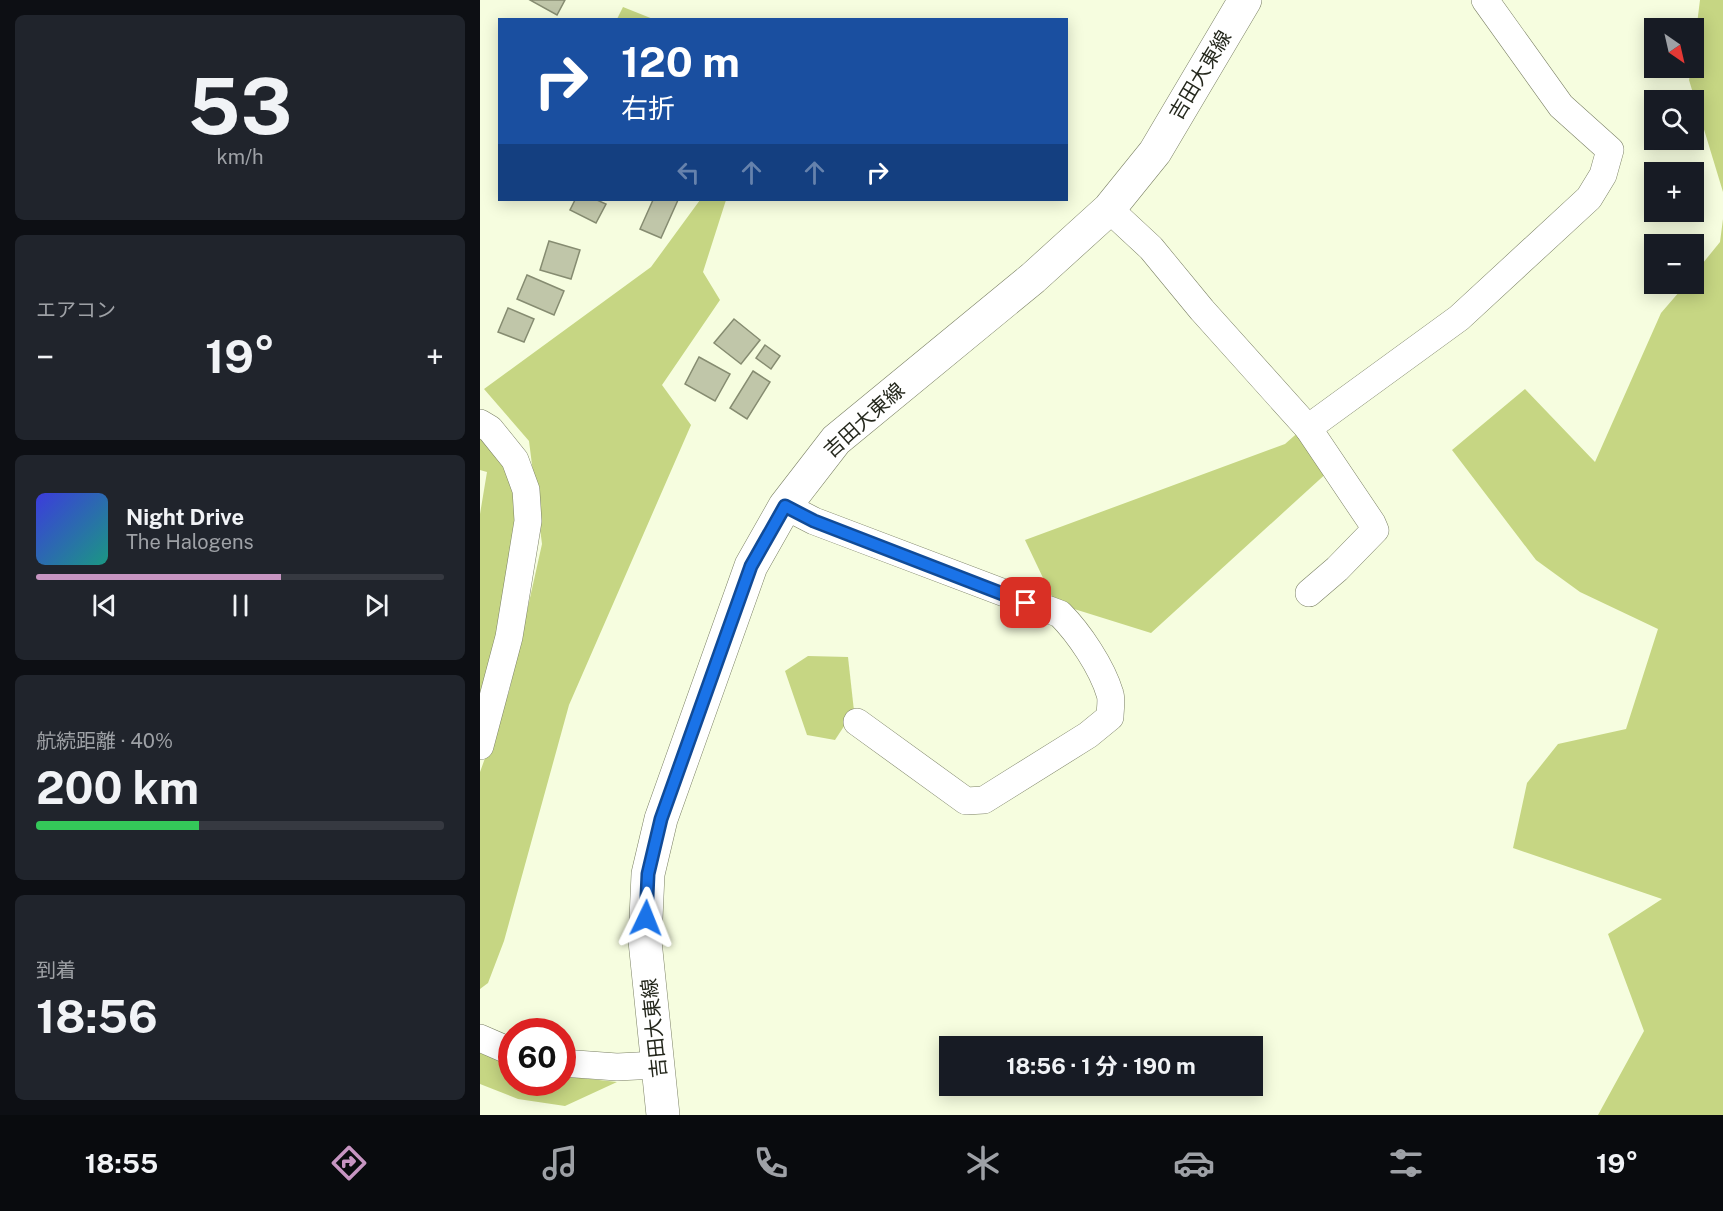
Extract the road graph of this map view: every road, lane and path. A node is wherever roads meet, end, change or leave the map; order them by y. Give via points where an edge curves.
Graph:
1 (1245, 0) edge
2 (1485, 0) edge
3 (1109, 209) junction
4 (480, 423) edge
5 (1308, 428) junction
6 (785, 506) junction
7 (1310, 592) dead end
8 (856, 722) dead end
9 (480, 747) edge
10 (480, 1038) edge
11 (498, 1046) edge
12 (576, 1064) edge
13 (657, 1065) junction
14 (663, 1115) edge

1 - 3 main road, 吉田大東線 via 1155,152
2 - 5 street via 1561,106 1610,150 1603,175 1588,198 1459,318
3 - 5 street via 1151,248
3 - 6 main road, 吉田大東線 via 1033,278 836,440
4 - 9 street via 490,429 515,460 526,490 528,521 509,637
5 - 7 street via 1375,530
6 - 8 street via 814,521 1060,614 1093,657 1111,695 1110,717 984,800 966,801
6 - 13 main road, 吉田大東線 via 751,566 661,819 648,874 645,940
10 - 11 street
12 - 13 street
13 - 14 main road, 吉田大東線

